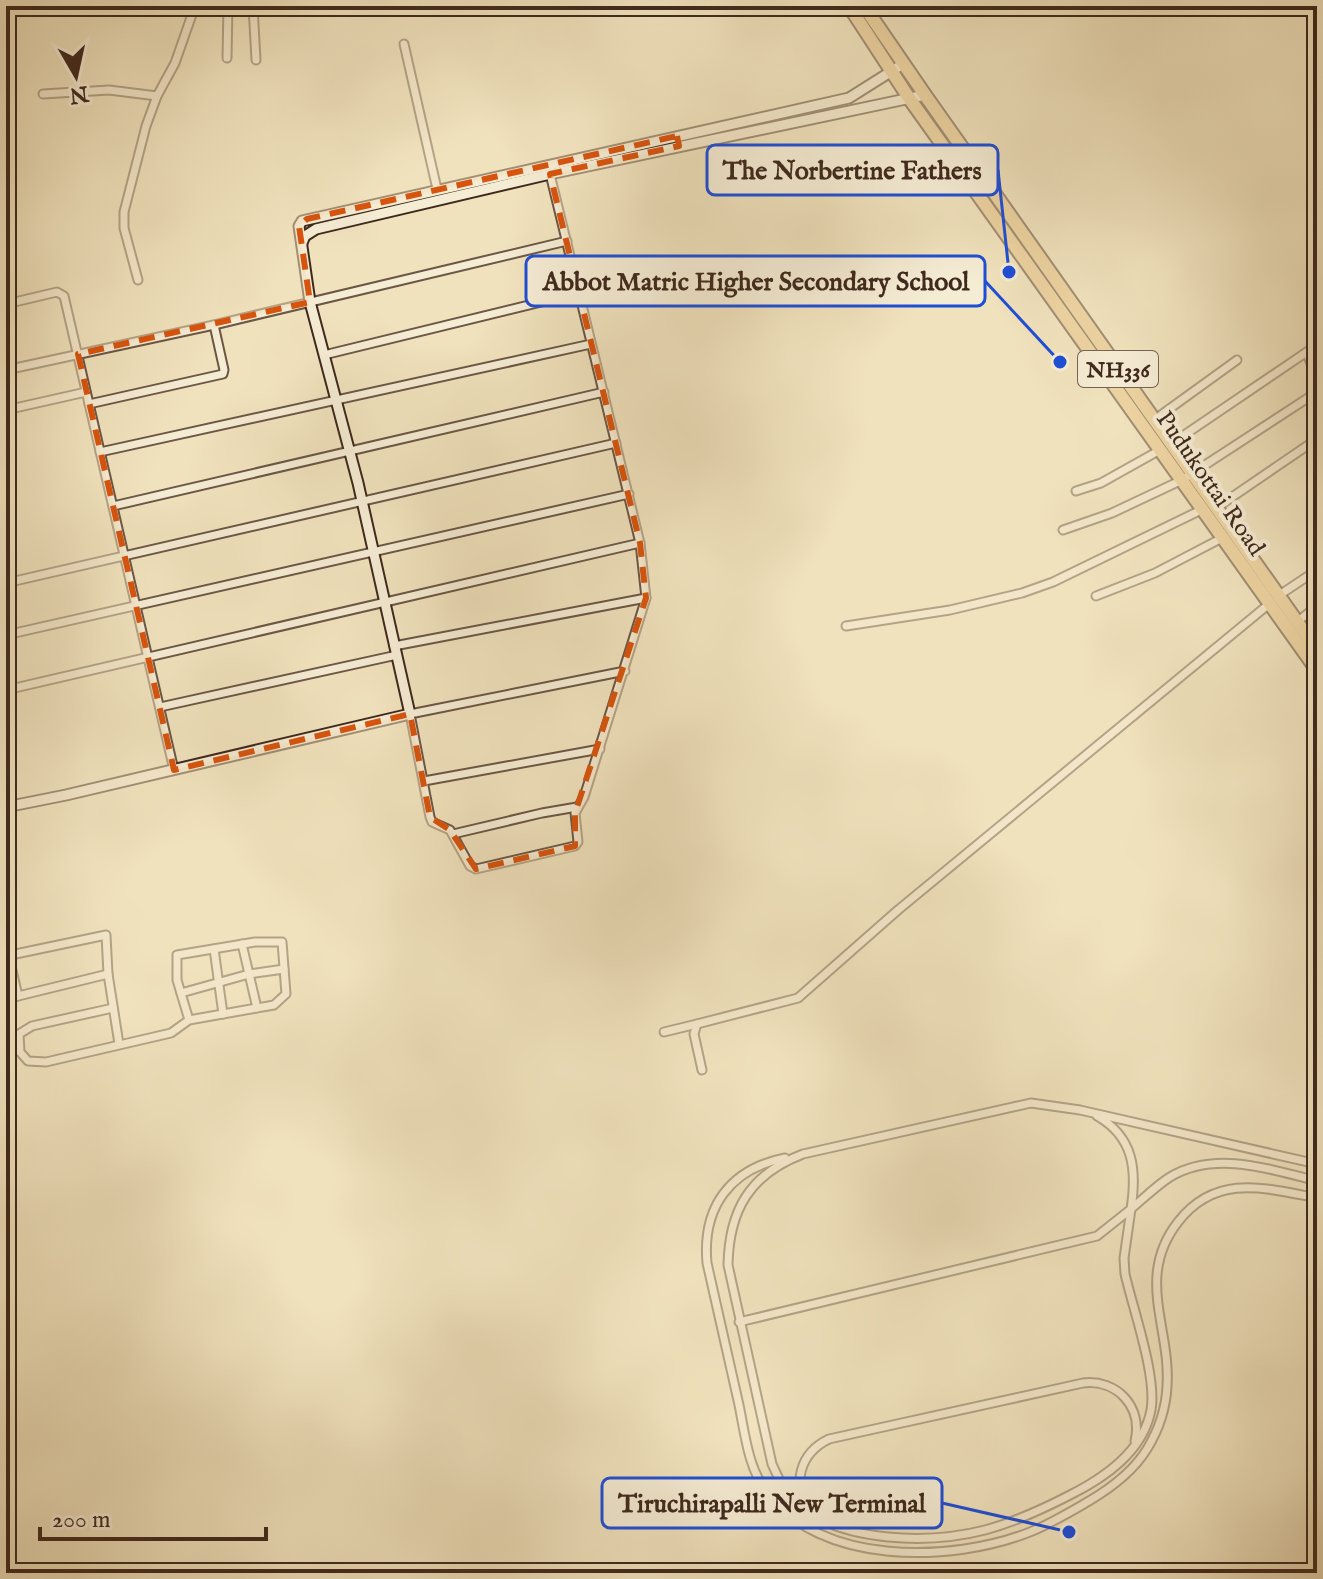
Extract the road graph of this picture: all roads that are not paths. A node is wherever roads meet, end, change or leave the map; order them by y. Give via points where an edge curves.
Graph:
1 (75, 6) edge
2 (192, 6) edge
3 (228, 6) edge
4 (253, 6) edge
5 (849, 6) edge
6 (864, 6) edge
7 (63, 9) dead end
8 (404, 44) dead end
9 (227, 58) dead end
10 (256, 60) dead end
11 (903, 64) junction
12 (891, 71) junction
13 (43, 94) dead end
14 (925, 95) junction
15 (157, 96) junction
16 (909, 98) junction
17 (678, 141) junction
18 (550, 174) junction
19 (445, 191) junction
20 (567, 241) junction
21 (301, 246) junction
22 (138, 280) dead end
23 (6, 289) edge
24 (578, 293) junction
25 (310, 302) junction
26 (8, 304) edge
27 (214, 325) junction
28 (1086, 332) junction
29 (591, 344) junction
30 (1317, 345) edge
31 (1307, 353) junction
32 (78, 354) junction
33 (324, 355) junction
34 (1237, 360) dead end
35 (6, 370) edge
36 (1317, 380) edge
37 (86, 392) junction
38 (604, 392) junction
39 (1317, 392) edge
40 (336, 400) junction
41 (89, 404) junction
42 (6, 410) edge
43 (1154, 420) junction
44 (1317, 439) edge
45 (616, 443) junction
46 (1166, 447) junction
47 (100, 452) junction
48 (350, 453) junction
49 (1187, 477) junction
50 (1076, 491) dead end
51 (629, 494) junction
52 (362, 502) junction
53 (113, 506) junction
54 (1209, 508) junction
55 (1063, 530) dead end
56 (1222, 538) junction
57 (640, 543) junction
58 (373, 552) junction
59 (125, 556) junction
60 (1317, 570) edge
61 (6, 583) edge
62 (1096, 596) dead end
63 (646, 598) junction
64 (1274, 600) junction
65 (385, 603) junction
66 (136, 606) junction
67 (1317, 606) edge
68 (1297, 623) junction
69 (846, 626) dead end
70 (6, 635) edge
71 (1317, 650) edge
72 (396, 651) junction
73 (148, 657) junction
74 (1317, 670) edge
75 (625, 671) junction
76 (6, 690) edge
77 (160, 707) junction
78 (410, 714) junction
79 (600, 749) junction
80 (174, 770) junction
81 (424, 781) junction
82 (6, 807) edge
83 (577, 807) junction
84 (453, 834) junction
85 (6, 944) edge
86 (242, 944) junction
87 (214, 949) junction
88 (7, 956) edge
89 (284, 969) junction
90 (108, 974) junction
91 (249, 974) junction
92 (219, 982) junction
93 (181, 993) junction
94 (18, 996) junction
95 (6, 999) edge
96 (113, 1008) junction
97 (257, 1008) junction
98 (223, 1014) junction
99 (189, 1020) junction
100 (697, 1024) junction
101 (664, 1032) dead end
102 (119, 1044) junction
103 (702, 1070) dead end
104 (1080, 1110) junction
105 (803, 1154) junction
106 (1317, 1164) edge
107 (1317, 1181) edge
108 (1317, 1198) edge
109 (1131, 1209) junction
110 (739, 1322) junction
111 (1125, 1458) junction
112 (814, 1515) junction

1 - 7 street
2 - 15 street via 175,63
3 - 9 street
4 - 10 street
5 - 12 highway, Pudukottai Road / NH336
6 - 11 highway, Pudukottai Road / NH336
8 - 19 street
11 - 12 street
11 - 14 highway, Pudukottai Road / NH336
12 - 16 highway, Pudukottai Road / NH336
12 - 17 street via 849,98
13 - 15 street via 109,90
14 - 16 street
14 - 28 highway, Pudukottai Road / NH336
15 - 22 street via 124,212
16 - 17 street
16 - 28 highway, Pudukottai Road / NH336
17 - 18 street
17 - 19 street
18 - 19 street
18 - 20 street
19 - 21 street via 316,229
19 - 21 street via 307,219 299,226
20 - 24 street
20 - 25 street
21 - 25 street
23 - 26 street
24 - 29 street
24 - 33 street
25 - 27 street
25 - 33 street
26 - 32 street via 61,293
27 - 32 street
27 - 41 street via 223,374
28 - 43 highway, Pudukottai Road / NH336
28 - 46 highway, Pudukottai Road / NH336
29 - 38 street
29 - 40 street
30 - 31 street
31 - 36 street
31 - 46 street
32 - 35 street
32 - 37 street
33 - 40 street
34 - 43 street
37 - 41 street
37 - 42 street
38 - 45 street
38 - 48 street
39 - 49 street
40 - 47 street
40 - 48 street
41 - 47 street
43 - 46 highway, Pudukottai Road / NH336
44 - 54 street
45 - 51 street
45 - 52 street
46 - 49 highway, Pudukottai Road / NH336
46 - 50 street
47 - 53 street
48 - 52 street
48 - 53 street
49 - 54 highway, Pudukottai Road / NH336
49 - 55 street
51 - 57 street
51 - 58 street
52 - 58 street
52 - 59 street
53 - 59 street
54 - 56 highway, Pudukottai Road / NH336
54 - 64 highway, Pudukottai Road / NH336
54 - 69 street via 1022,593
56 - 62 street
56 - 64 highway, Pudukottai Road / NH336
57 - 63 street
57 - 65 street
58 - 65 street
58 - 66 street
59 - 61 street
59 - 66 street
60 - 64 street
63 - 72 street
63 - 75 street
64 - 68 highway, Pudukottai Road / NH336
64 - 74 highway, Pudukottai Road / NH336
64 - 100 street via 798,998
65 - 72 street
65 - 73 street
66 - 70 street
66 - 73 street
67 - 68 street
68 - 71 highway, Pudukottai Road / NH336
72 - 77 street
72 - 78 street
73 - 76 street
73 - 77 street
75 - 78 street
75 - 79 street
77 - 80 street
78 - 80 street
78 - 81 street
79 - 81 street
79 - 83 street
80 - 82 street
81 - 84 street via 432,822
83 - 84 street
83 - 84 street via 575,846 476,869
85 - 88 street
86 - 87 street
86 - 89 street via 282,942
86 - 91 street
87 - 92 street
87 - 93 street via 177,955
88 - 90 street via 106,935
88 - 94 street
89 - 91 street
89 - 97 street via 286,994 274,1005
90 - 94 street
90 - 96 street
91 - 92 street
91 - 97 street
92 - 93 street
92 - 98 street
93 - 99 street
94 - 95 street
96 - 102 street
96 - 102 street via 32,1026 19,1034 20,1052 28,1061 46,1062
97 - 98 street
98 - 99 street
99 - 102 street via 171,1033
100 - 101 street
100 - 103 street via 694,1034
104 - 105 street via 1021,1104
104 - 106 street
104 - 109 street via 1108,1123 1127,1146 1134,1177
105 - 108 street via 769,1161 731,1184 719,1197 706,1237 707,1263 754,1470 776,1505 810,1531 848,1544 908,1552 967,1549 1028,1533 1129,1472 1147,1450 1168,1384 1156,1293 1160,1256 1170,1233 1186,1213 1225,1190 1257,1187
105 - 110 street via 767,1172 741,1203 728,1246
107 - 109 street via 1244,1165 1196,1165 1168,1178
109 - 110 street via 1087,1240
109 - 111 street via 1125,1274 1152,1395 1145,1428
110 - 112 street via 772,1464 789,1496
111 - 112 street via 1094,1482 1041,1510 967,1533 891,1537 834,1526
111 - 112 street via 1137,1432 1130,1404 1113,1388 1083,1383 829,1439 810,1453 800,1474 802,1497

